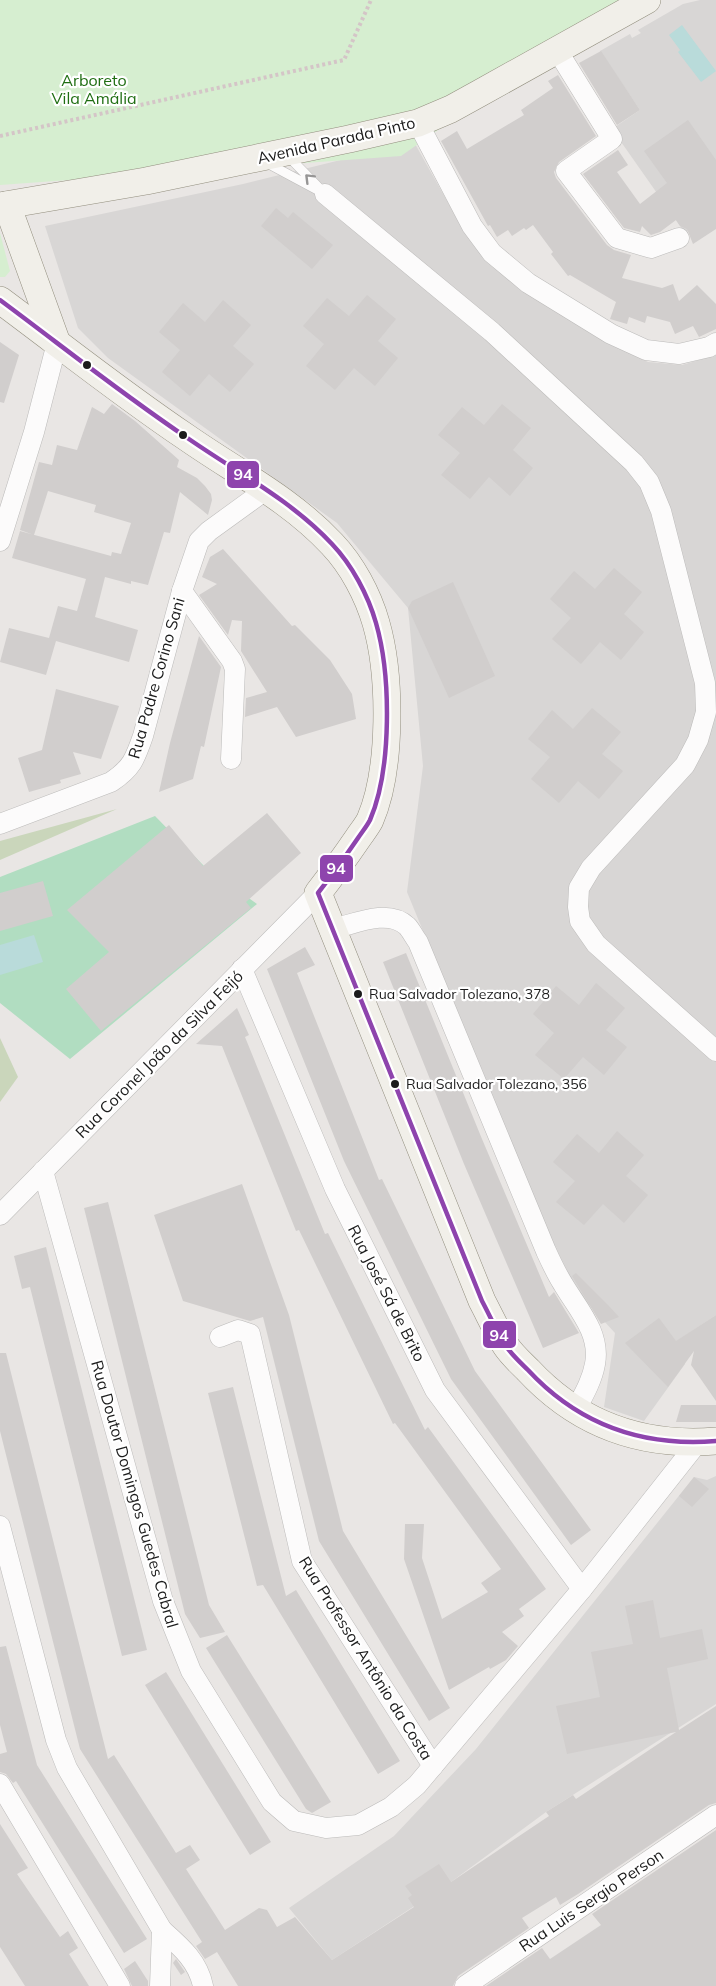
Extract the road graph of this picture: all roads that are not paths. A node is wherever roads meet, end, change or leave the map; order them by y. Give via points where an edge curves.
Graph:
1 (646, 0) edge
2 (557, 50) junction
3 (418, 123) junction
4 (284, 152) junction
5 (257, 158) junction
6 (325, 194) junction
7 (4, 206) edge
8 (679, 237) dead end
9 (28, 264) junction
10 (0, 292) edge
11 (0, 300) edge
12 (57, 343) junction
13 (716, 343) edge
14 (267, 489) junction
15 (0, 542) edge
16 (182, 591) junction
17 (231, 759) dead end
18 (2, 818) edge
19 (318, 893) junction
20 (333, 929) junction
21 (242, 969) junction
22 (716, 1051) edge
23 (43, 1171) junction
24 (0, 1215) edge
25 (220, 1337) dead end
26 (575, 1411) junction
27 (707, 1442) edge
28 (0, 1526) edge
29 (582, 1589) junction
30 (433, 1766) junction
31 (0, 1784) edge
32 (716, 1815) edge
33 (162, 1930) junction
34 (120, 1986) edge
35 (160, 1986) edge
36 (203, 1986) edge
37 (465, 1986) edge

1 - 2 street, Avenida Parada Pinto
2 - 3 street, Avenida Parada Pinto via 452,109
2 - 8 street via 612,139 566,171 616,238 651,248
3 - 4 street, Avenida Parada Pinto
3 - 13 street via 472,226 492,253 528,283 611,334 646,350 679,354
4 - 5 street, Avenida Parada Pinto
6 -> 4 lane
5 - 6 lane
5 - 7 street, Avenida Parada Pinto
6 - 22 street via 492,332 634,463 649,483 661,511 705,683 706,712 698,740 684,765 591,868 579,888 578,907 580,921 596,944
7 - 9 street
9 - 10 street via 15,285
9 - 12 street
11 - 12 street
12 - 14 street via 102,379
12 - 15 street
14 - 16 street, Rua Padre Corino Sani via 199,541
14 - 19 street via 333,545 359,581 376,622 383,665 387,712 382,777 370,820
16 - 17 street, Rua Padre Corino Sani via 235,669
16 - 18 street, Rua Padre Corino Sani via 135,759 125,773 111,782
19 - 20 street
19 - 21 street, Rua Coronel João da Silva Feijó
20 - 26 street via 482,1301 507,1348 537,1380
20 - 26 street via 382,917 396,918 418,942 546,1251 589,1326 596,1362
21 - 23 street, Rua Coronel João da Silva Feijó
21 - 29 street, Rua José Sá de Brito via 334,1189 435,1390
23 - 24 street, Rua Coronel João da Silva Feijó
23 - 30 street, Rua Doutor Domingos Guedes Cabral via 163,1601 191,1671 272,1802 294,1821 326,1828 358,1824 391,1807
25 - 30 street, Rua Professor Antônio da Costa via 238,1330 250,1334 302,1561
26 - 27 street via 606,1427 649,1438
27 - 29 street, Rua Doutor Domingos Guedes Cabral
28 - 33 street via 56,1740
29 - 30 street, Rua Doutor Domingos Guedes Cabral
31 - 34 street
32 - 37 street, Rua Luis Sergio Person
33 - 35 street
33 - 36 street via 185,1950

